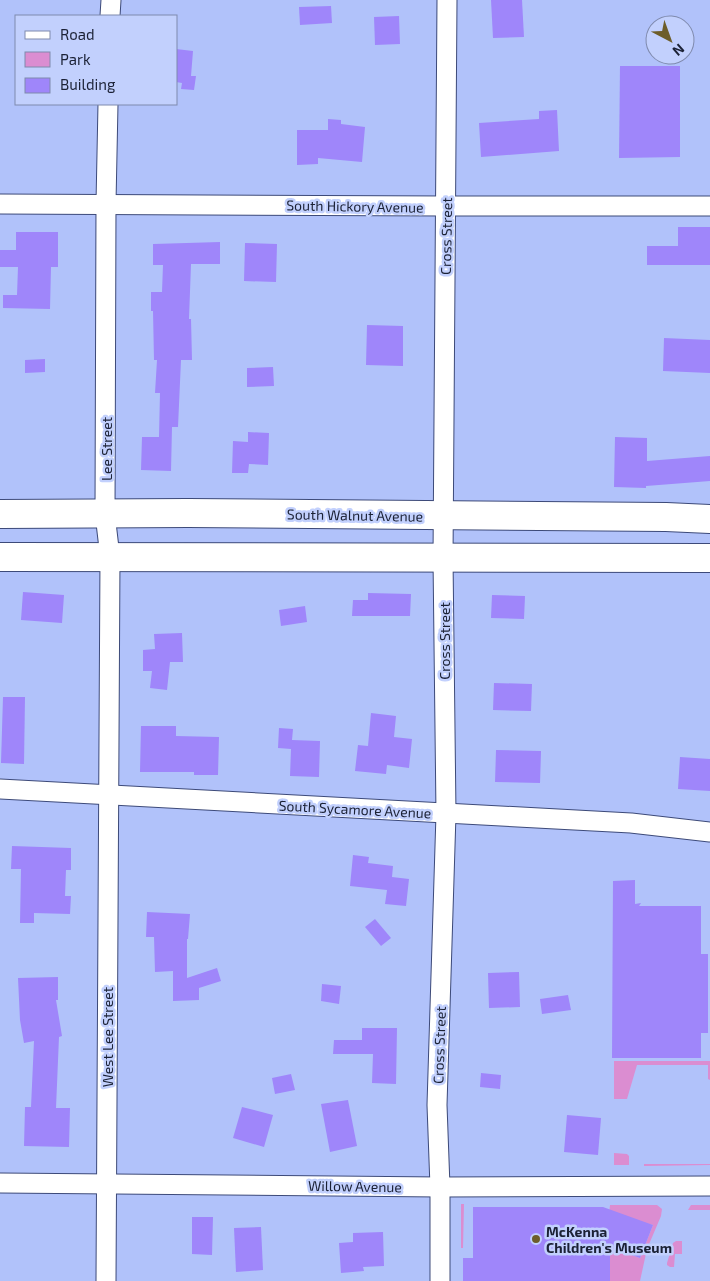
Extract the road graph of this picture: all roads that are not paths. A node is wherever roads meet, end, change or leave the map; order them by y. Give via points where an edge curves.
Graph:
1 (111, 0) edge
2 (447, 0) edge
3 (110, 15) edge
4 (108, 105) edge
5 (106, 203) junction
6 (0, 204) edge
7 (446, 206) junction
8 (710, 206) edge
9 (0, 514) edge
10 (106, 514) junction
11 (444, 516) junction
12 (710, 519) edge
13 (0, 557) edge
14 (110, 558) junction
15 (443, 558) junction
16 (710, 558) edge
17 (0, 789) edge
18 (108, 794) junction
19 (446, 814) junction
20 (710, 832) edge
21 (0, 1183) edge
22 (106, 1183) junction
23 (710, 1186) edge
24 (440, 1187) junction
25 (106, 1281) edge
26 (440, 1281) edge

1 - 3 street
2 - 7 street, Cross Street
4 - 5 street, Lee Street
5 - 6 street, South Hickory Avenue
5 - 7 street, South Hickory Avenue
5 - 10 street, Lee Street
7 - 8 street, South Hickory Avenue
7 - 11 street, Cross Street
9 - 10 main road, South Walnut Avenue
10 - 11 main road, South Walnut Avenue
10 - 14 street, Lee Street
11 - 12 main road, South Walnut Avenue
11 - 15 street, Cross Street
13 - 14 main road
14 - 15 main road
14 - 18 street, Lee Street
15 - 16 main road
15 - 19 street, Cross Street
17 - 18 street, South Sycamore Avenue
18 - 19 street, South Sycamore Avenue
18 - 22 street, West Lee Street
19 - 20 street, South Sycamore Avenue via 631,823
19 - 24 street, Cross Street via 437,1105
21 - 22 street, Willow Avenue
22 - 24 street, Willow Avenue
22 - 25 street, West Lee Street
23 - 24 street, Willow Avenue
24 - 26 street, Cross Street

